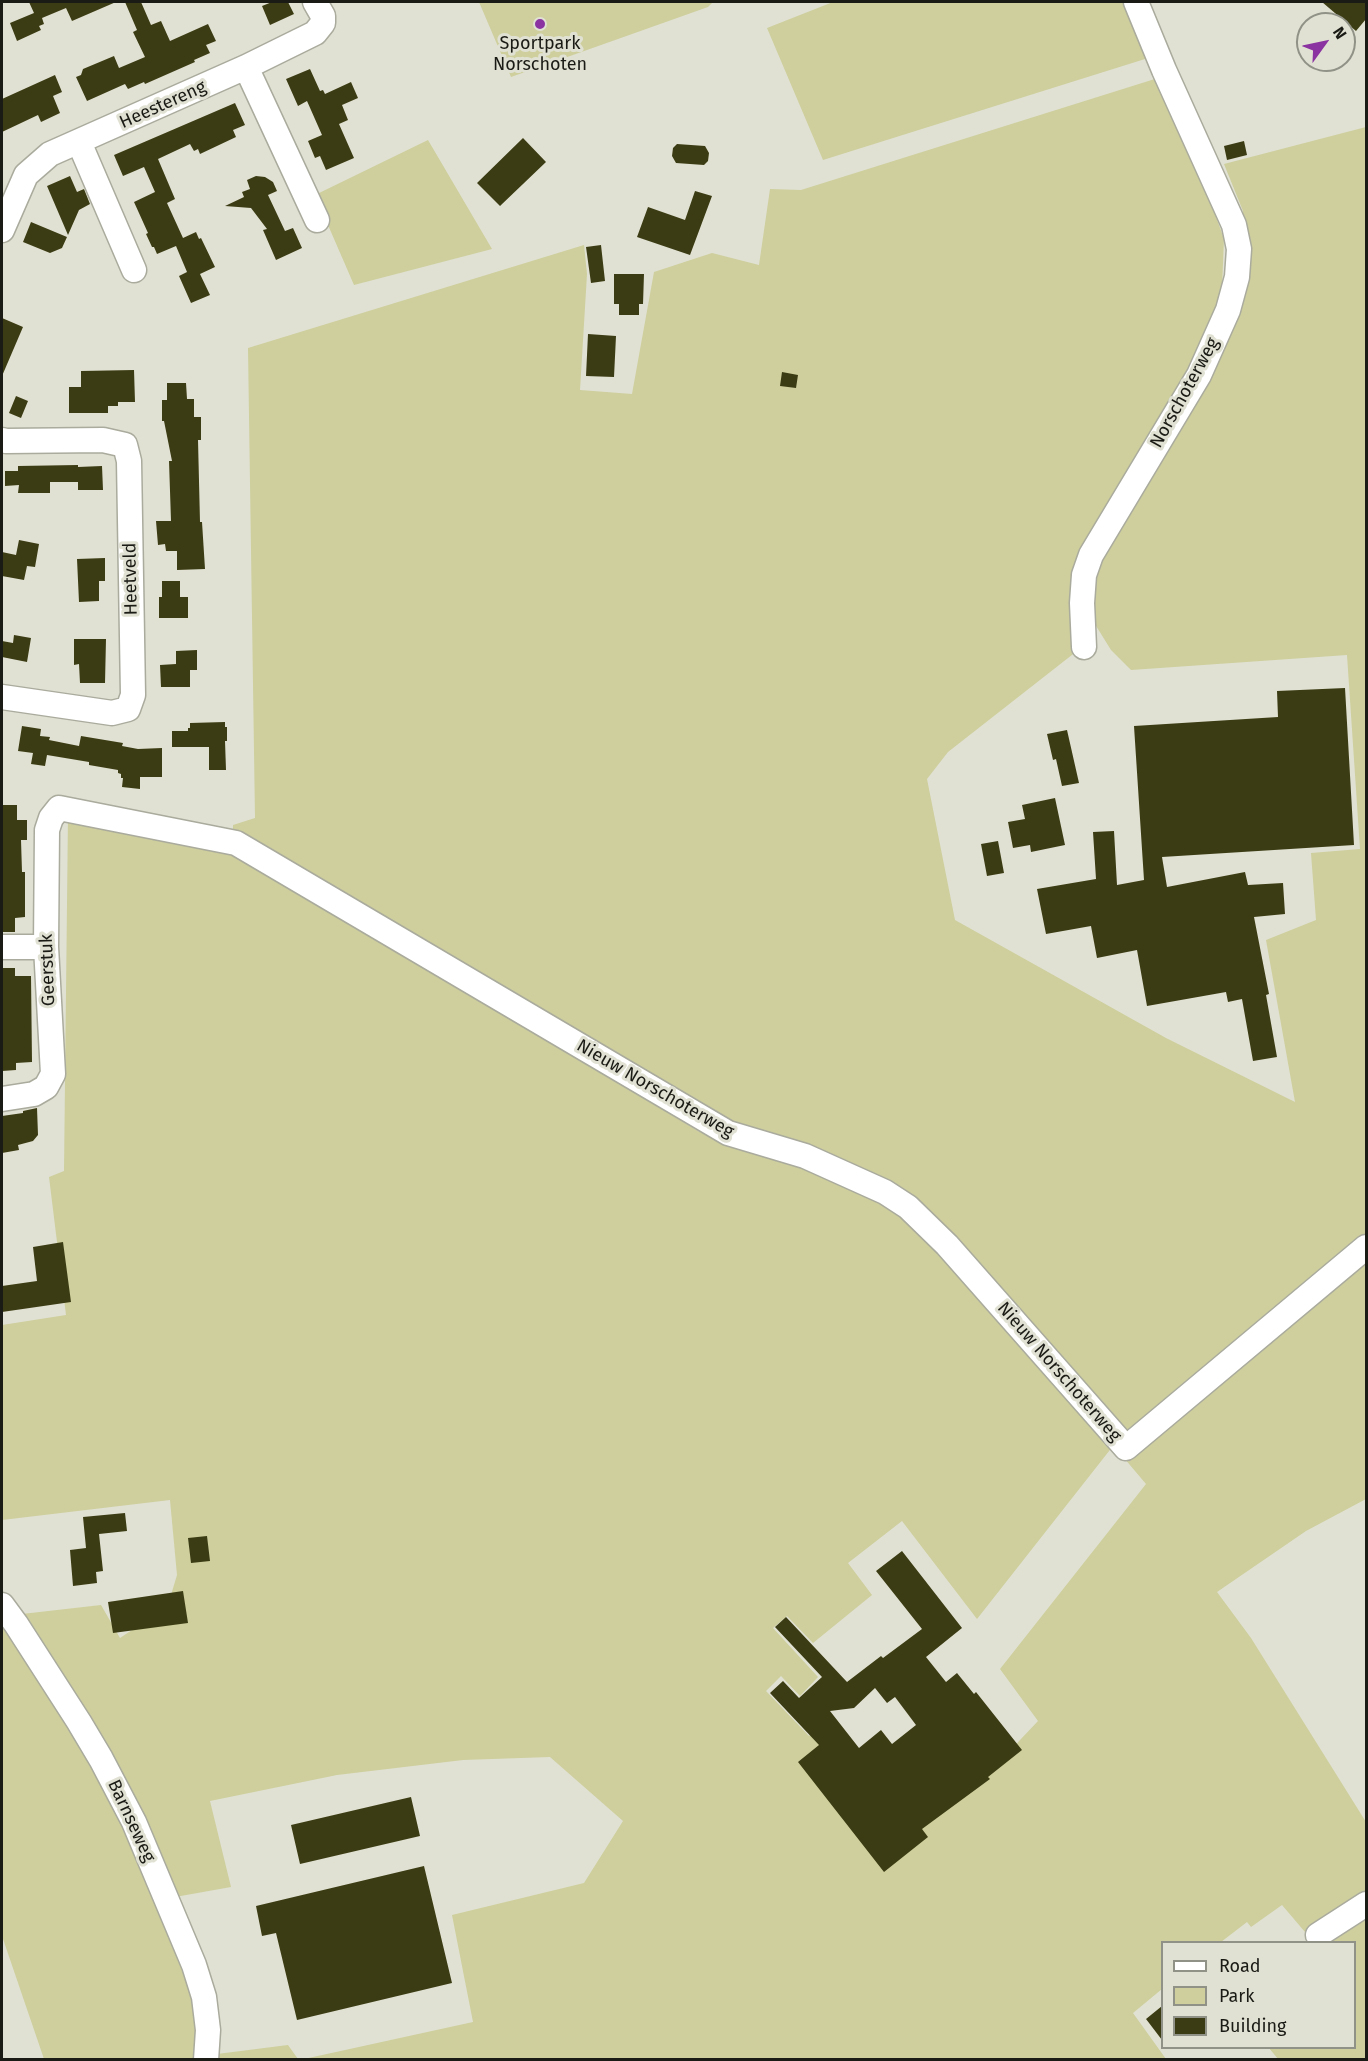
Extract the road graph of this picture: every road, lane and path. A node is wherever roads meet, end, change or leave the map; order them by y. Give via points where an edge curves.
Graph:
1 (315, 2) edge
2 (1136, 2) edge
3 (246, 67) junction
4 (80, 142) junction
5 (317, 220) dead end
6 (2, 230) edge
7 (134, 270) dead end
8 (2, 440) edge
9 (1084, 647) dead end
10 (2, 697) edge
11 (59, 808) joint
12 (2, 947) edge
13 (46, 947) junction
14 (2, 1099) edge
15 (1366, 1247) edge
16 (2, 1605) edge
17 (1366, 1904) edge
18 (1318, 1935) dead end
19 (206, 2060) edge

1 - 3 street, Heestereng via 323,16 315,33
2 - 9 street, Norschoterweg via 1234,225 1238,267 1228,310 1199,375 1091,555 1084,575
3 - 4 street, Heestereng
3 - 5 street
4 - 6 street, Heestereng via 50,154 26,175
4 - 7 street
8 - 10 street, Heetveld via 104,440 125,445 129,461 133,695 128,709 112,713
11 - 13 street, Geerstuk via 47,830
11 - 15 street, Nieuw Norschoterweg via 236,843 728,1133 805,1156 885,1192 908,1207 947,1245 1126,1448
12 - 13 street
13 - 14 street, Geerstuk via 53,1074 46,1087 34,1094
16 - 19 street, Barnseweg via 79,1722 134,1822 204,1996
17 - 18 street

